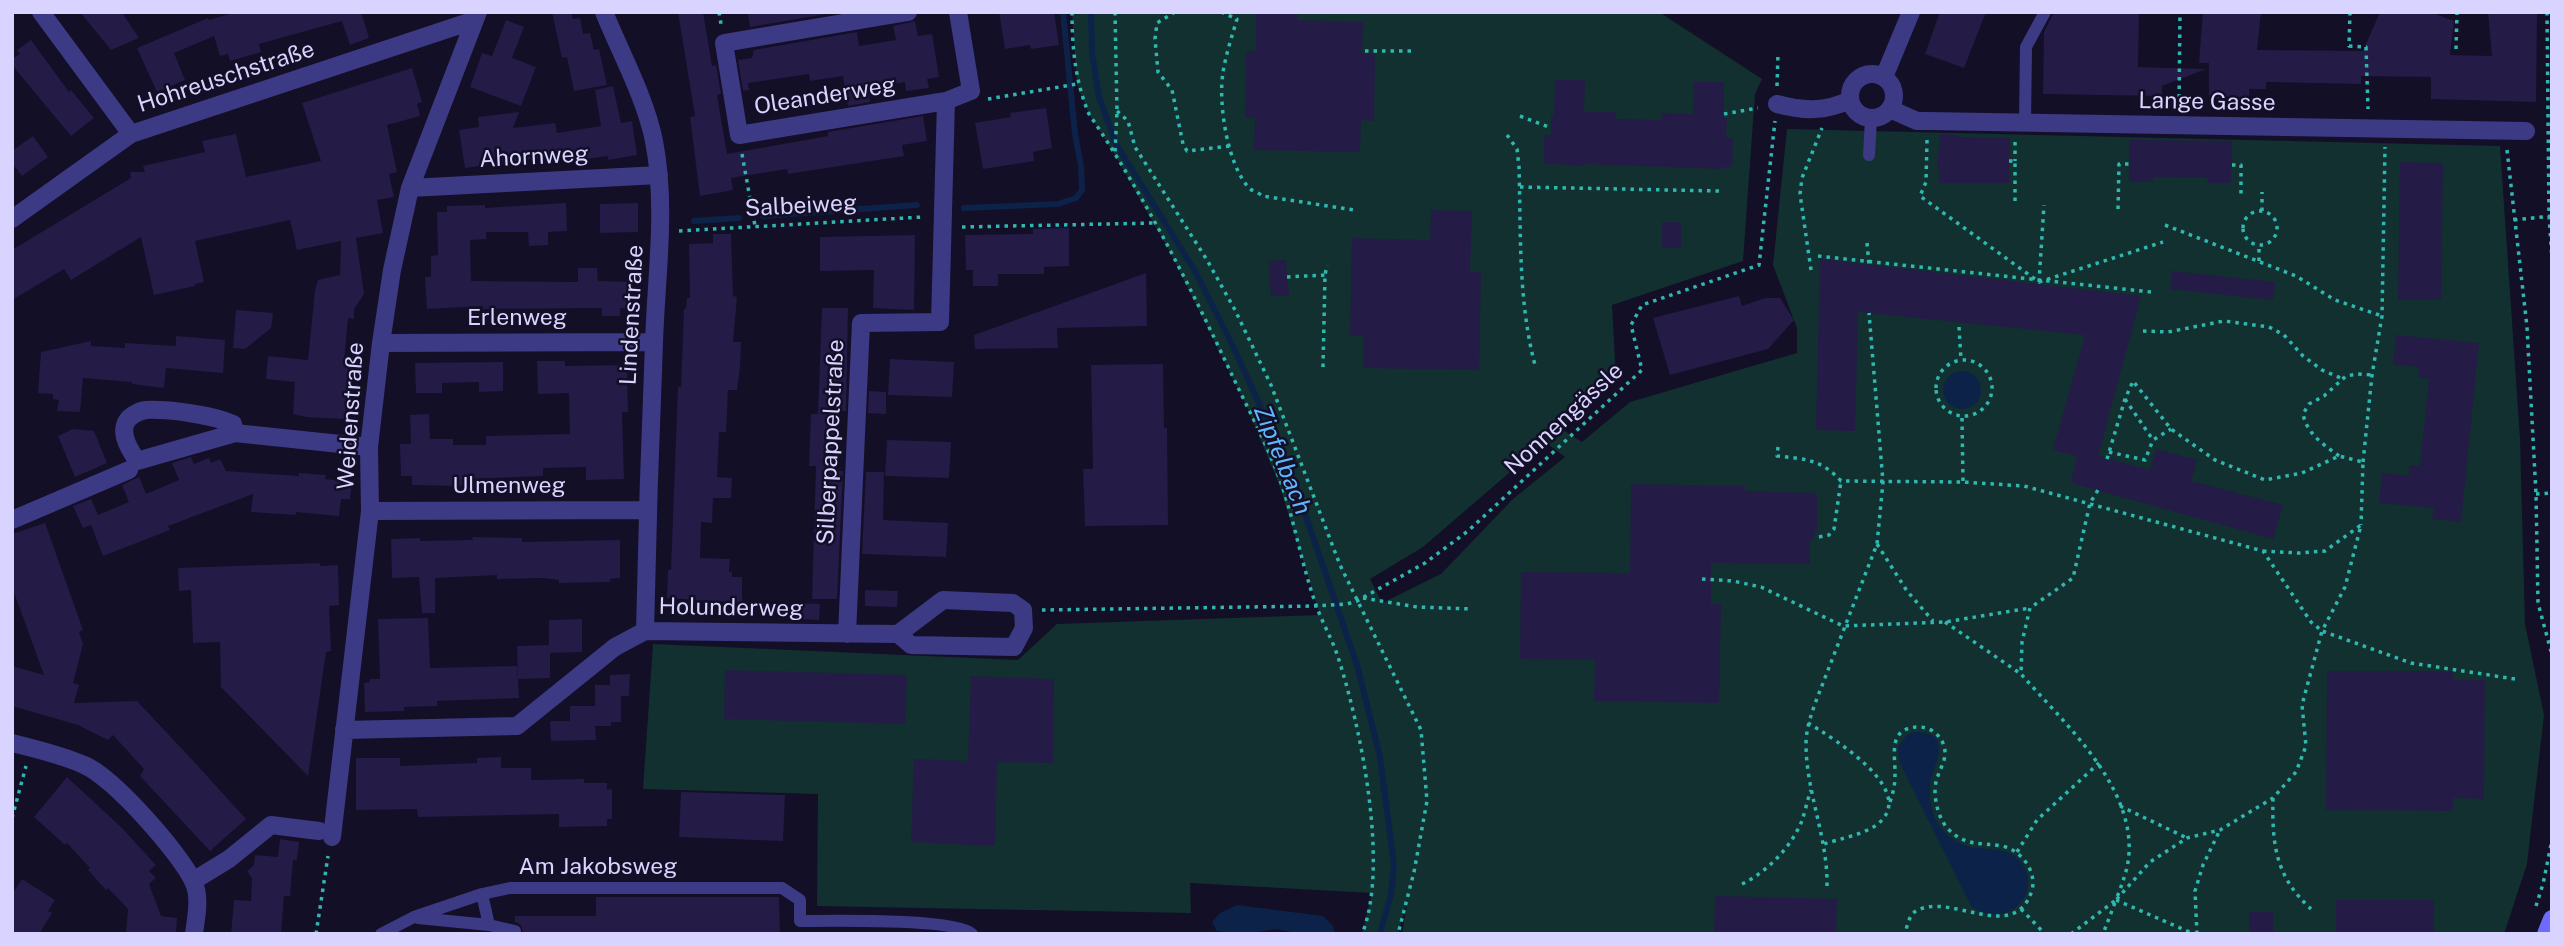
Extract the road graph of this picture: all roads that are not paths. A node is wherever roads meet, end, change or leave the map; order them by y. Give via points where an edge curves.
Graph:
1 (41, 12) edge
2 (604, 12) edge
3 (908, 12) edge
4 (958, 12) edge
5 (1911, 12) edge
6 (2045, 12) edge
7 (477, 16) edge
8 (1884, 77) junction
9 (1850, 100) junction
10 (946, 101) junction
11 (1777, 104) road end
12 (1890, 109) junction
13 (1871, 118) junction
14 (2025, 123) junction
15 (2526, 131) dead end
16 (131, 134) junction
17 (1869, 155) dead end
18 (659, 175) junction
19 (410, 188) junction
20 (12, 219) edge
21 (381, 342) junction
22 (654, 342) junction
23 (235, 433) junction
24 (369, 447) junction
25 (129, 470) dead end
26 (648, 510) junction
27 (370, 511) junction
28 (12, 520) edge
29 (645, 631) junction
30 (847, 634) junction
31 (898, 634) junction
32 (344, 730) junction
33 (12, 743) edge
34 (193, 881) junction
35 (482, 894) junction
36 (414, 917) junction
37 (2552, 919) edge
38 (489, 925) junction
39 (515, 932) dead end
40 (194, 934) edge
41 (381, 934) edge
42 (972, 934) edge
43 (2546, 934) edge

1 - 16 street
2 - 18 street, Lindenstraße via 643,106
3 - 10 street, Oleanderweg via 724,43 739,135
4 - 10 street via 971,91
5 - 8 street
6 - 14 lane via 2026,47
7 - 16 street, Hohreuschstraße
7 - 19 street, Weidenstraße
8 - 9 street via 1862,76 1852,86
8 - 12 street via 1895,95
9 - 11 street via 1823,109
9 - 13 street via 1857,113
10 - 30 street, Silberpappelstraße via 940,322 861,323
12 - 13 street
12 - 14 street, Lange Gasse via 1917,121
13 - 17 lane
14 - 15 street, Lange Gasse
16 - 20 street, Hohreuschstraße
18 - 19 street, Ahornweg
18 - 22 street, Lindenstraße
19 - 21 street, Weidenstraße
21 - 22 street, Erlenweg
21 - 24 street, Weidenstraße
22 - 26 street, Lindenstraße
23 - 23 street via 137,461 124,426 144,410 218,418 233,424
23 - 24 street
24 - 27 street, Weidenstraße
25 - 28 street
26 - 27 street, Ulmenweg
26 - 29 street, Lindenstraße
27 - 32 street, Weidenstraße
29 - 30 street, Holunderweg
29 - 32 street, Holunderweg via 615,647 517,726
30 - 31 street, Holunderweg
31 - 31 street, Holunderweg via 943,600 1013,603 1023,610 1024,628 1014,647 911,645
32 - 34 street, Weidenstraße via 325,834 271,825
33 - 34 street via 86,765 124,793
34 - 40 street via 197,897
35 - 36 lane, Am Jakobsweg
35 - 38 lane
35 - 42 lane, Am Jakobsweg via 510,888 782,888 800,900 800,921 940,924
36 - 38 lane
36 - 41 lane, Am Jakobsweg
37 - 43 street
38 - 39 lane

